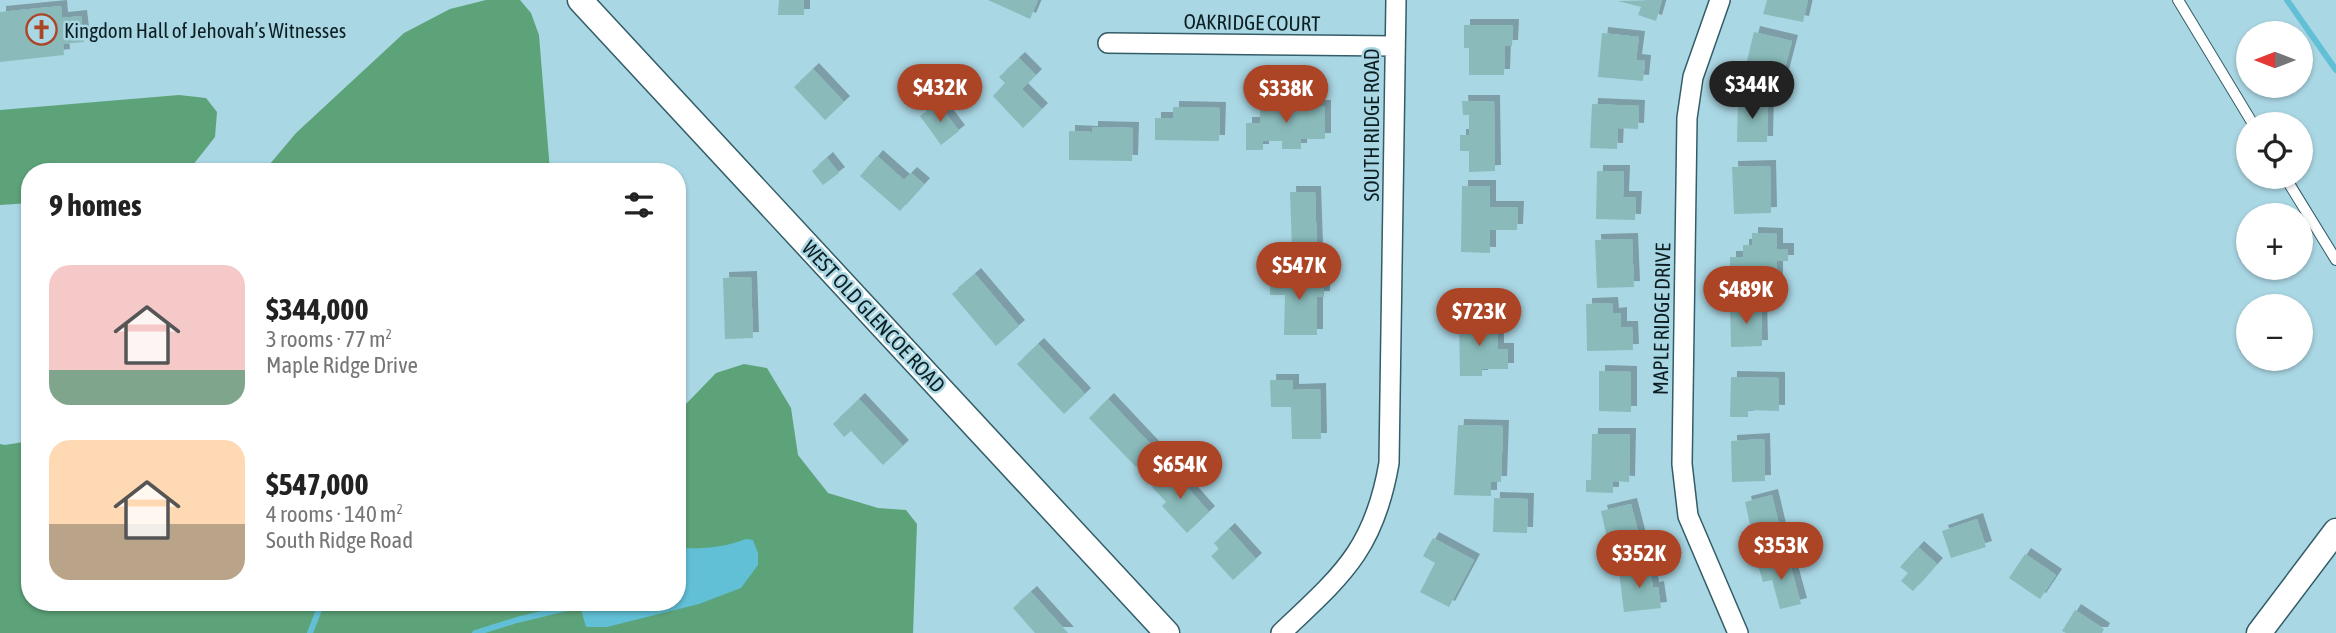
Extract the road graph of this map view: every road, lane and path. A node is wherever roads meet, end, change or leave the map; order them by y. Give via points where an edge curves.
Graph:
1 (580, 0) edge
2 (1396, 0) edge
3 (1720, 0) edge
4 (2178, 0) edge
5 (1108, 43) dead end
6 (1395, 46) junction
7 (2246, 112) edge
8 (2292, 189) edge
9 (2336, 260) edge
10 (2336, 531) edge
11 (1167, 633) edge
12 (1281, 633) edge
13 (1738, 633) edge
14 (2259, 633) edge

1 - 11 street, WEST OLD GLENCOE ROAD
2 - 6 street, SOUTH RIDGE ROAD
3 - 13 street, MAPLE RIDGE DRIVE via 1693,77 1687,118 1682,464 1688,516
4 - 7 lane
5 - 6 street, OAKRIDGE COURT
6 - 12 street, SOUTH RIDGE ROAD via 1389,463 1383,496 1372,527 1346,569
8 - 9 lane
10 - 14 street

